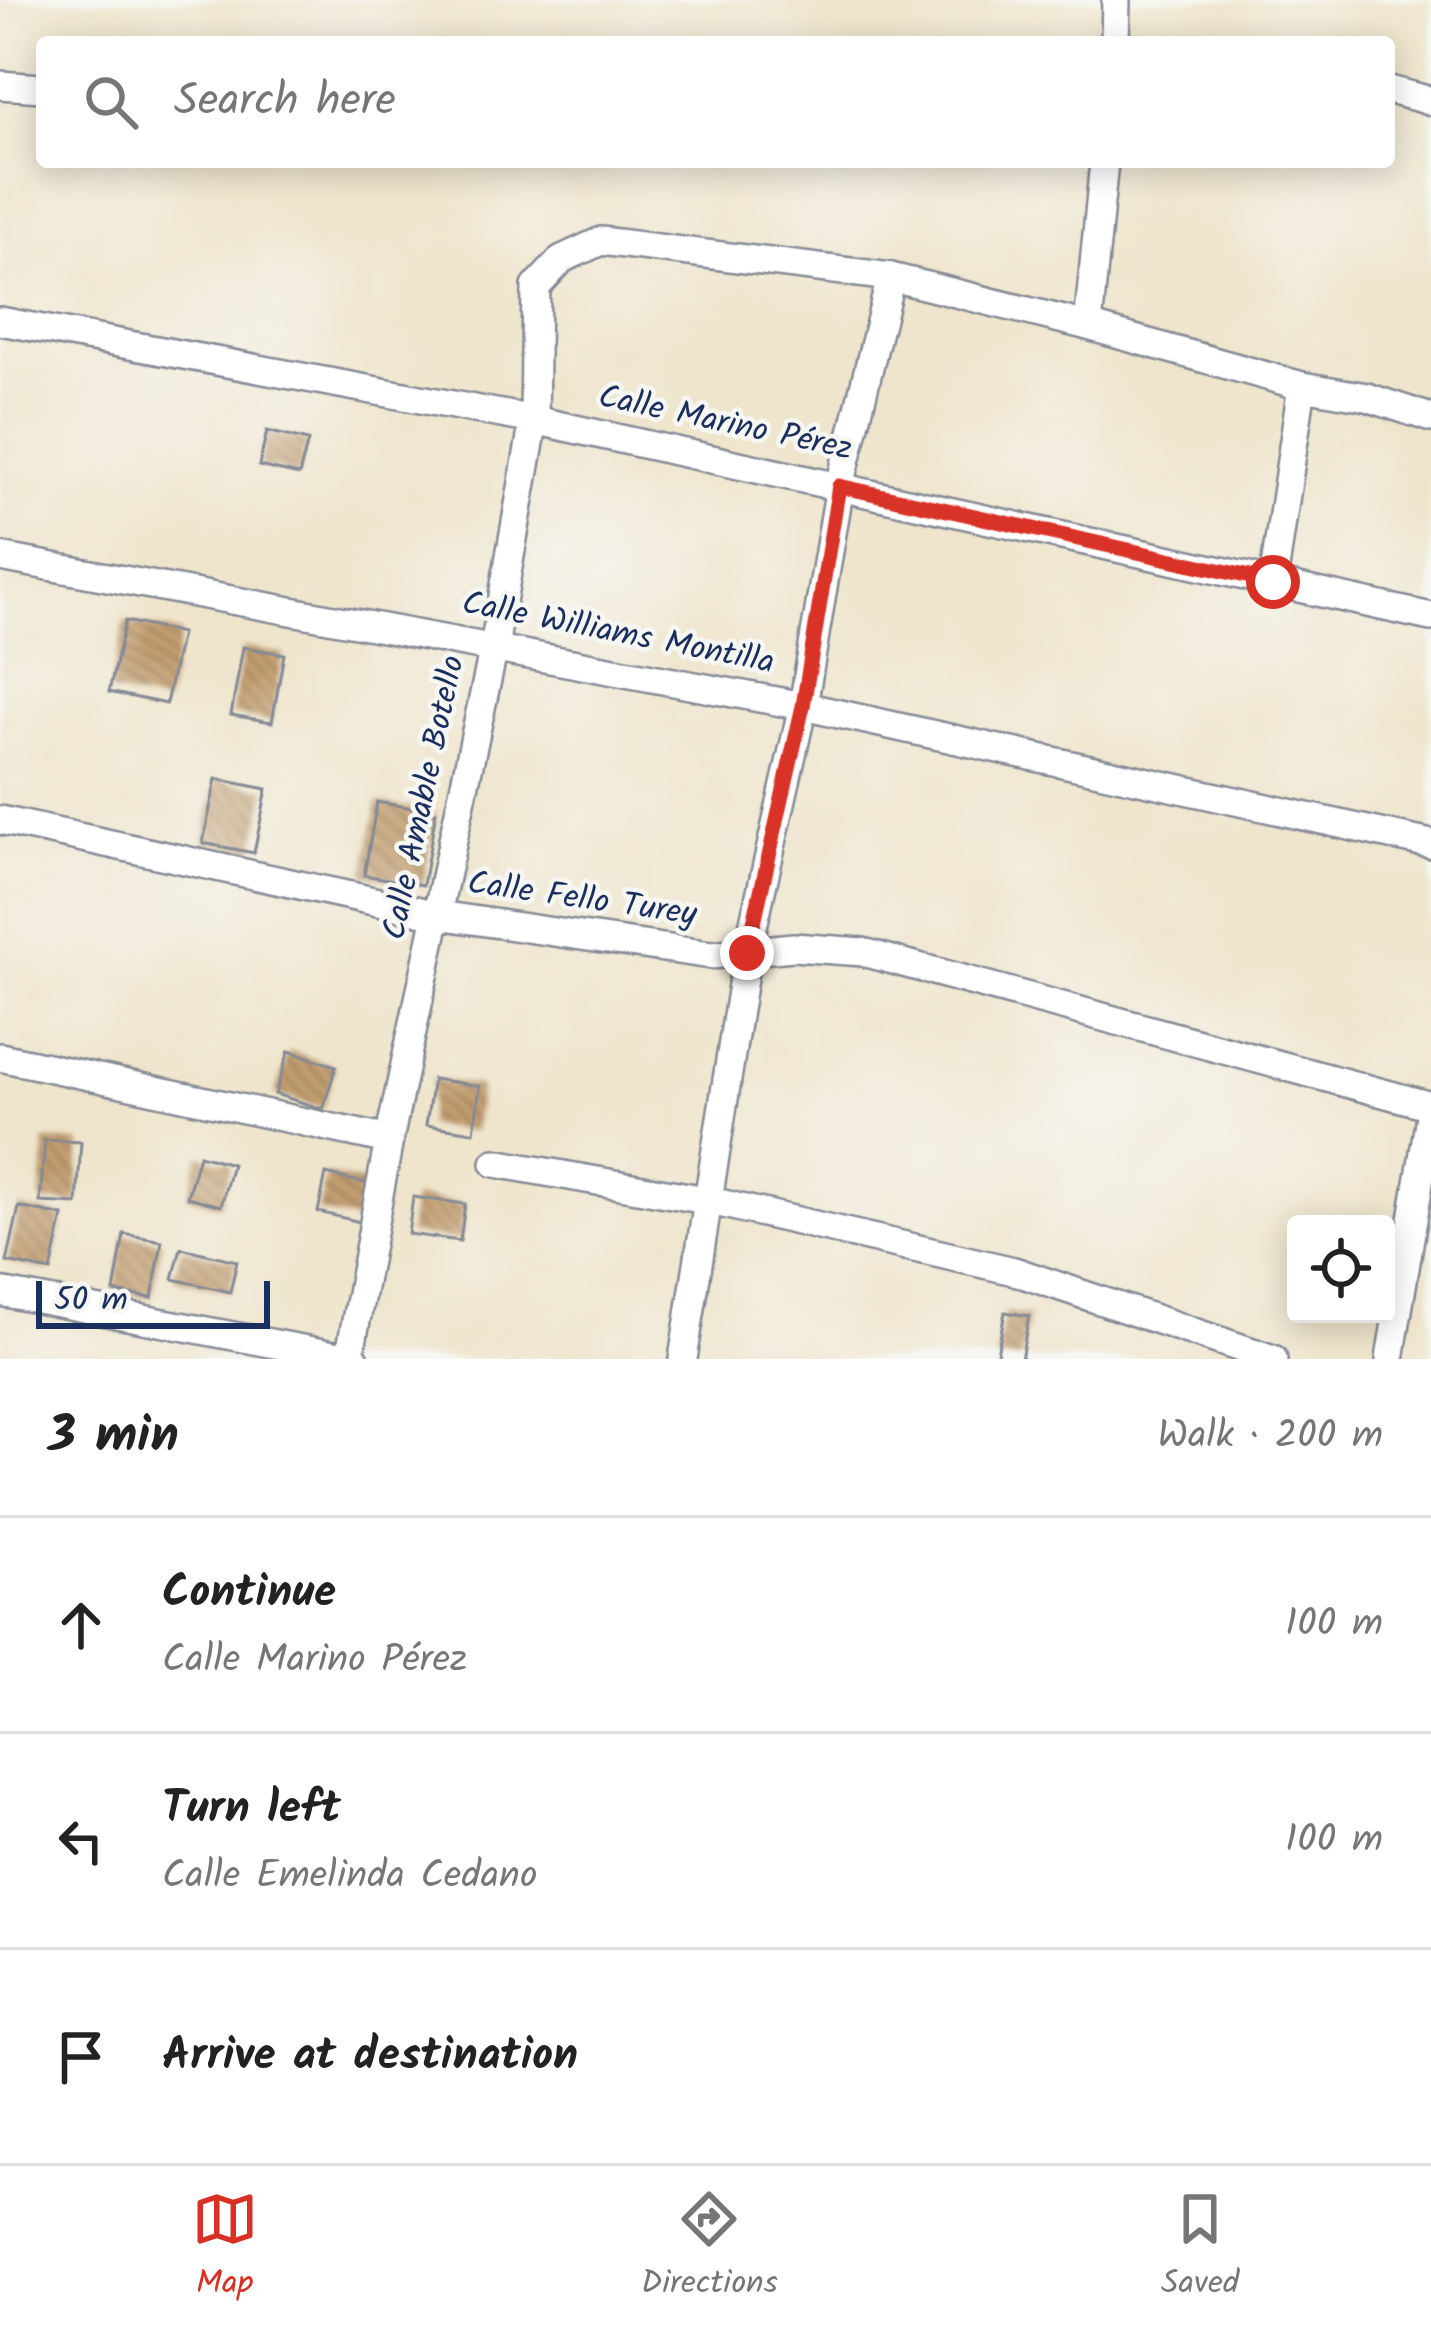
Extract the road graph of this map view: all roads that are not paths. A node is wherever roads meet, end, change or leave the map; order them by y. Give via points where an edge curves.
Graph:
1 (1116, 0) edge
2 (1115, 36) edge
3 (0, 85) edge
4 (36, 88) edge
5 (1395, 92) edge
6 (1431, 101) edge
7 (1103, 168) edge
8 (891, 278) junction
9 (0, 321) edge
10 (1088, 326) junction
11 (1302, 386) junction
12 (1431, 418) edge
13 (534, 420) junction
14 (839, 486) junction
15 (0, 557) edge
16 (1273, 582) junction
17 (1431, 617) edge
18 (494, 647) junction
19 (803, 706) junction
20 (0, 820) edge
21 (1431, 844) edge
22 (438, 915) junction
23 (747, 953) junction
24 (0, 1057) edge
25 (1431, 1108) edge
26 (388, 1140) junction
27 (495, 1163) dead end
28 (706, 1200) junction
29 (0, 1292) edge
30 (351, 1359) edge
31 (683, 1359) edge
32 (1273, 1359) edge
33 (1390, 1359) edge

1 - 2 street
3 - 4 street
5 - 6 street
7 - 10 street
8 - 10 street
8 - 13 street, Calle Amable Botello via 601,241 562,259 536,287
8 - 14 street
9 - 13 street, Calle Marino Pérez
10 - 11 street
11 - 12 street
11 - 16 street
13 - 14 street, Calle Marino Pérez
13 - 18 street, Calle Amable Botello
14 - 16 street, Calle Marino Pérez
14 - 19 street
15 - 18 street, Calle Williams Montilla
16 - 17 street, Calle Marino Pérez
18 - 19 street, Calle Williams Montilla
18 - 22 street, Calle Amable Botello
19 - 21 street, Calle Williams Montilla
19 - 23 street
20 - 22 street, Calle Fello Turey
22 - 23 street, Calle Fello Turey via 711,955
22 - 26 street, Calle Amable Botello
23 - 25 street, Calle Fello Turey via 863,952
23 - 28 street
24 - 26 street
25 - 33 street
26 - 30 street, Calle Amable Botello
27 - 28 street
28 - 31 street
28 - 32 street via 1014,1271
29 - 30 street

